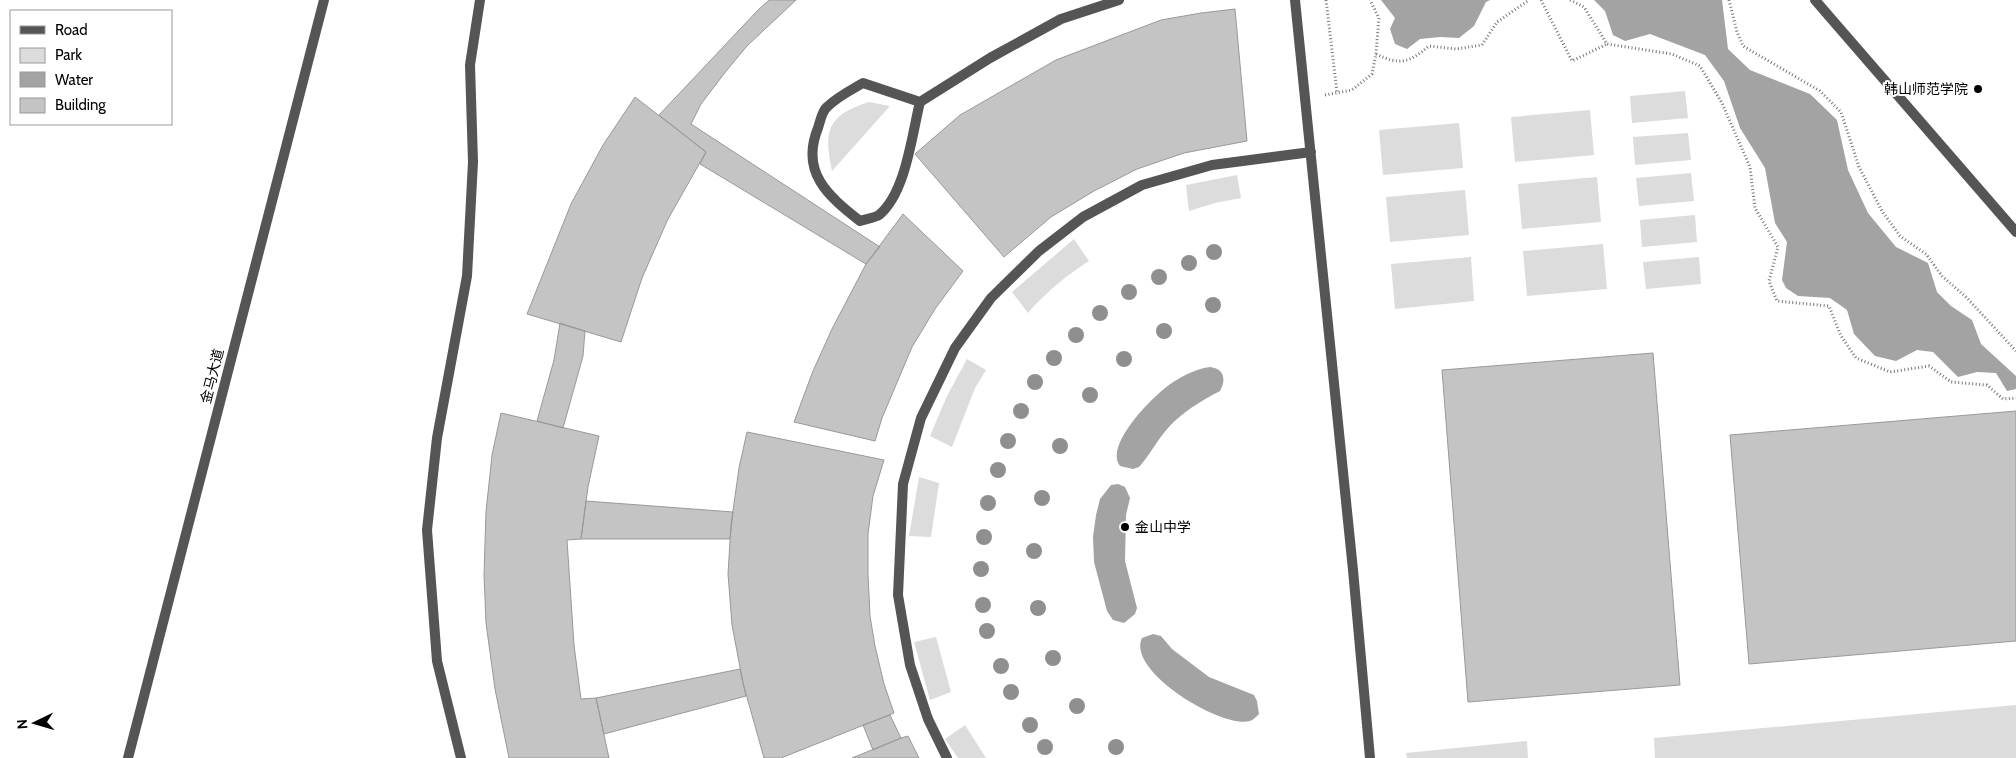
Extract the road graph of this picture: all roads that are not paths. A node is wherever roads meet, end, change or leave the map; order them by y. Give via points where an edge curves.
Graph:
1 (324, 0) edge
2 (480, 0) edge
3 (1120, 0) edge
4 (1295, 0) edge
5 (1815, 0) edge
6 (920, 102) junction
7 (1311, 152) junction
8 (2016, 232) edge
9 (128, 758) edge
10 (461, 758) edge
11 (947, 758) edge
12 (1370, 758) edge

1 - 9 street, 金马大道
2 - 10 street via 470,65 473,162 467,276 437,438 427,530 437,661
3 - 6 street via 1061,19
4 - 7 street
5 - 8 street
6 - 6 street via 862,83 826,108 812,141 814,169 834,201 860,221 878,216 893,198 903,173
7 - 11 street via 1212,165 1142,185 1083,216 1039,251 991,298 955,348 921,418 903,484 898,595 910,664 928,718
7 - 12 street

